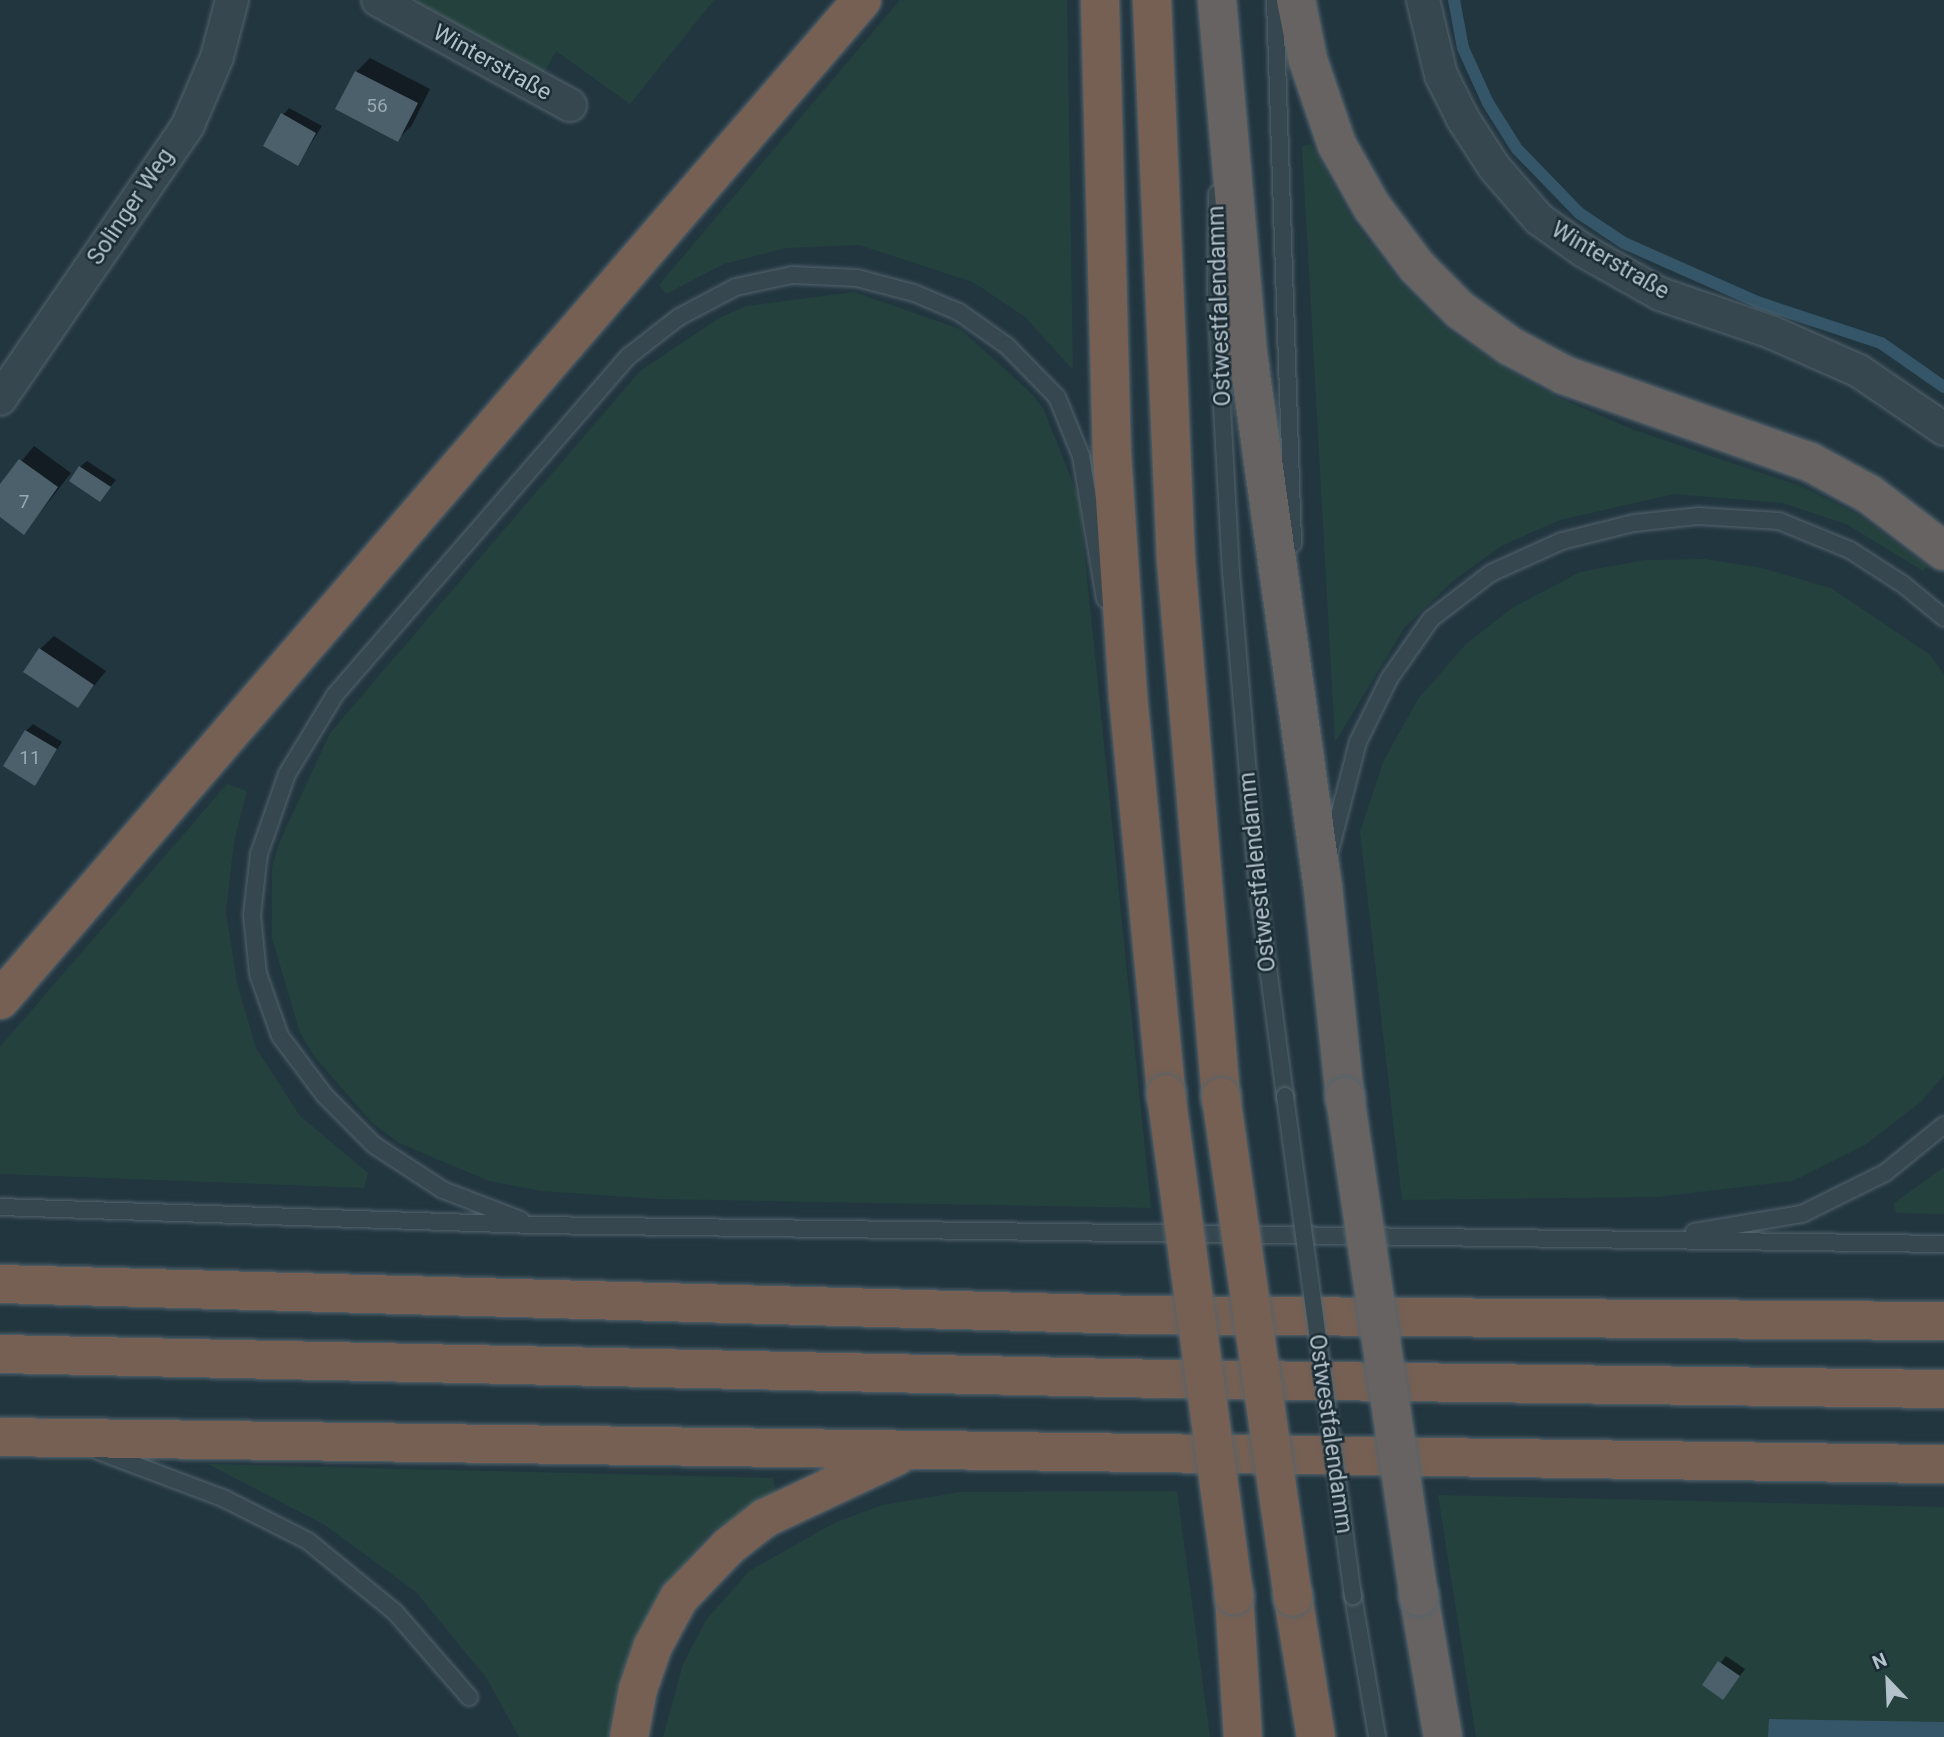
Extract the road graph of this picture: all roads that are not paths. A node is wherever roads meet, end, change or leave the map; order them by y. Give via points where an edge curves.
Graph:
1 (232, 0) edge
2 (378, 0) edge
3 (862, 0) edge
4 (1100, 0) edge
5 (1152, 0) edge
6 (1275, 0) edge
7 (1296, 0) edge
8 (1423, 0) edge
9 (1217, 8) edge
10 (570, 105) dead end
11 (0, 399) edge
12 (1944, 429) edge
13 (1944, 551) edge
14 (1944, 618) edge
15 (1128, 696) junction
16 (1323, 888) junction
17 (0, 1000) edge
18 (1944, 1125) edge
19 (0, 1207) edge
20 (533, 1225) junction
21 (1626, 1240) junction
22 (1944, 1244) edge
23 (0, 1284) edge
24 (1944, 1321) edge
25 (0, 1354) edge
26 (1944, 1389) edge
27 (0, 1437) edge
28 (69, 1441) junction
29 (911, 1449) junction
30 (1944, 1464) edge
31 (1240, 1636) junction
32 (468, 1697) dead end
33 (629, 1737) edge
34 (1243, 1737) edge
35 (1258, 1737) edge
36 (1316, 1737) edge
37 (1377, 1737) edge
38 (1443, 1737) edge

1 - 11 street, Solinger Weg via 217,57 188,125
2 - 10 street, Winterstraße
3 - 17 highway
4 - 15 highway via 1112,454
5 - 36 highway, bridge via 1176,560 1221,1097
6 - 16 lane via 1289,493
7 - 13 highway via 1308,60 1337,145 1372,207 1417,267 1460,310 1510,346 1564,375 1810,462 1869,494
8 - 12 street, Winterstraße via 1441,75 1463,119 1494,167 1539,219 1660,294 1771,332 1859,371
9 - 16 highway via 1248,354
9 - 37 lane, Ostwestfalendamm, bridge via 1216,296 1231,572 1258,891 1353,1596
14 - 16 lane via 1850,550 1779,521 1698,516 1634,523 1562,541 1491,573 1431,619 1388,679 1358,743
15 - 20 lane via 1102,590 1081,456 1057,397 1007,346 958,312 914,293 857,278 792,275 736,287 679,317 629,356 335,695 287,775 260,854 252,915 258,974 280,1036 325,1097 374,1145 443,1190
15 - 31 highway, bridge via 1166,1094
16 - 38 highway, bridge via 1345,1097
18 - 21 lane via 1885,1173 1802,1213 1731,1228
19 - 20 lane
20 - 21 lane
21 - 22 lane
23 - 24 highway via 1139,1315
25 - 26 highway via 1167,1379
27 - 28 highway
28 - 29 highway
28 - 32 lane via 223,1498 308,1541 395,1612
29 - 30 highway
29 - 33 highway via 816,1490 765,1518 729,1546 679,1598 653,1646 638,1689
31 - 34 highway
31 - 35 lane

